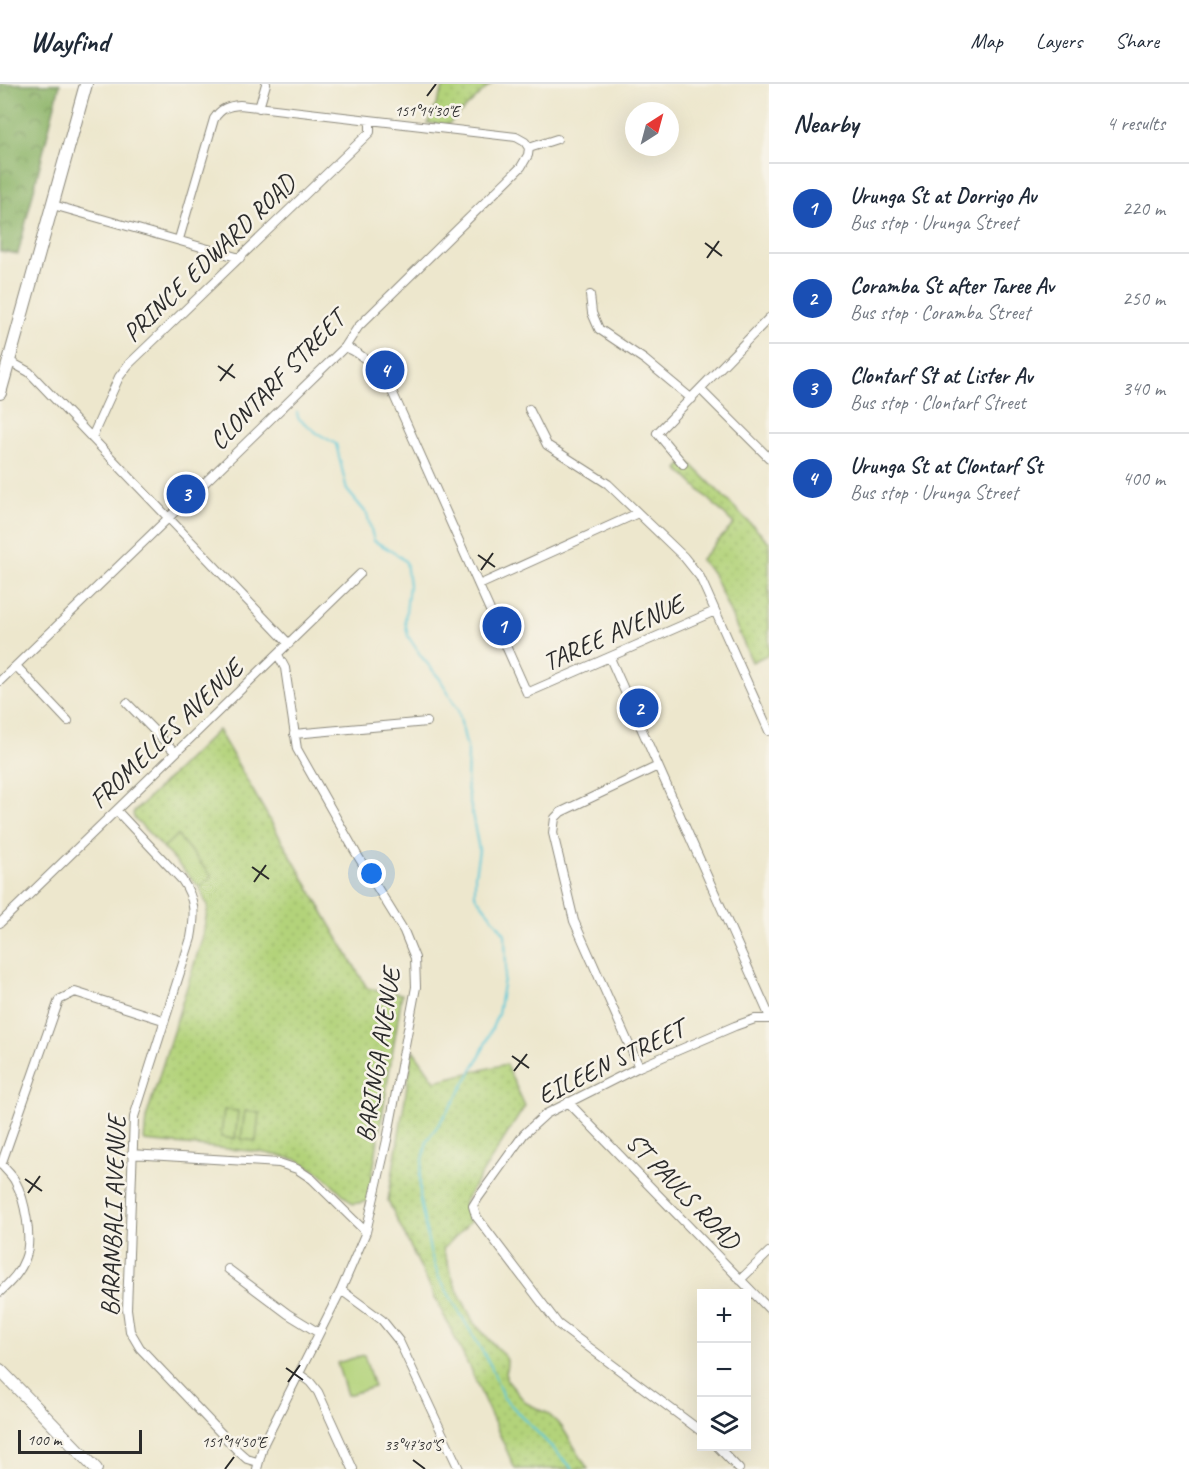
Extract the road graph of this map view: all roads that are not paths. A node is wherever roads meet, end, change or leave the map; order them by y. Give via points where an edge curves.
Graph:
1 (86, 84) edge
2 (266, 84) edge
3 (259, 108) junction
4 (370, 122) junction
5 (557, 139) dead end
6 (529, 148) junction
7 (53, 205) junction
8 (179, 239) junction
9 (240, 258) junction
10 (590, 295) dead end
11 (769, 318) edge
12 (345, 347) junction
13 (9, 361) junction
14 (701, 390) junction
15 (0, 393) edge
16 (692, 399) junction
17 (529, 408) dead end
18 (92, 437) junction
19 (769, 458) edge
20 (683, 464) dead end
21 (638, 513) junction
22 (170, 517) junction
23 (360, 574) dead end
24 (479, 585) junction
25 (715, 611) junction
26 (289, 644) junction
27 (278, 655) junction
28 (610, 658) junction
29 (16, 666) junction
30 (0, 681) edge
31 (127, 703) dead end
32 (767, 720) edge
33 (68, 721) dead end
34 (427, 722) dead end
35 (769, 731) edge
36 (294, 734) junction
37 (175, 752) junction
38 (658, 766) junction
39 (117, 811) junction
40 (0, 923) edge
41 (769, 1017) edge
42 (163, 1020) junction
43 (639, 1067) junction
44 (568, 1102) junction
45 (131, 1154) junction
46 (1, 1164) edge
47 (366, 1232) junction
48 (769, 1252) edge
49 (228, 1269) dead end
50 (740, 1280) junction
51 (341, 1290) junction
52 (0, 1292) edge
53 (769, 1310) edge
54 (319, 1333) junction
55 (0, 1370) edge
56 (299, 1374) junction
57 (697, 1428) edge
58 (722, 1451) edge
59 (257, 1466) edge
60 (96, 1469) edge
61 (353, 1469) edge
62 (459, 1469) edge
63 (739, 1469) edge

1 - 7 main road
2 - 3 street
3 - 4 street
3 - 8 street via 230,106 220,110 214,119
4 - 6 street via 516,137
4 - 9 street, PRINCE EDWARD ROAD via 370,132
5 - 6 street
6 - 12 street, CLONTARF STREET via 521,167 358,327
7 - 8 street
7 - 13 main road
8 - 9 street
9 - 18 street, PRINCE EDWARD ROAD via 128,365
10 - 16 street via 598,329 645,360
11 - 14 street
12 - 22 street, CLONTARF STREET
12 - 24 street via 360,353 391,389
13 - 15 main road
13 - 18 street via 29,372
14 - 16 street
14 - 19 street
16 - 20 street via 657,433
17 - 21 street via 547,446 608,484
18 - 22 street
21 - 24 street
21 - 25 street via 700,577
22 - 26 street
22 - 29 street, CLONTARF STREET
23 - 26 street, FROMELLES AVENUE
24 - 28 street, TAREE AVENUE via 527,693
25 - 28 street, TAREE AVENUE
25 - 32 street
26 - 27 street, FROMELLES AVENUE
27 - 36 street, BARINGA AVENUE via 285,668
27 - 37 street, FROMELLES AVENUE
28 - 38 street
29 - 30 street, CLONTARF STREET
29 - 33 street
31 - 37 street
32 - 35 street
34 - 36 street
36 - 47 street, BARINGA AVENUE via 306,766 404,932 415,958 416,987
37 - 39 street, FROMELLES AVENUE
38 - 41 street
38 - 43 street via 561,812 555,818 553,833 574,921
39 - 40 street, FROMELLES AVENUE
39 - 42 street, BARANBALI AVENUE via 182,880 193,904 191,938
41 - 43 street, EILEEN STREET via 741,1023
42 - 45 street, BARANBALI AVENUE via 134,1117
42 - 46 street via 75,992 59,1000
43 - 44 street, EILEEN STREET
44 - 50 street, ST PAULS ROAD
44 - 57 street, EILEEN STREET via 546,1114 524,1134 478,1198 474,1206 476,1216 558,1324
45 - 47 street via 279,1163 312,1179
45 - 59 street, BARANBALI AVENUE via 127,1309 130,1331 140,1348
46 - 52 street via 15,1180 29,1240 26,1258
47 - 51 street, BARINGA AVENUE
48 - 50 street
49 - 54 street
50 - 53 street, ST PAULS ROAD
51 - 54 street, BARINGA AVENUE
51 - 62 street via 382,1320 399,1341
54 - 56 street, BARINGA AVENUE
55 - 60 main road
56 - 59 street, BARINGA AVENUE via 264,1443
56 - 61 street via 318,1392
58 - 63 street

